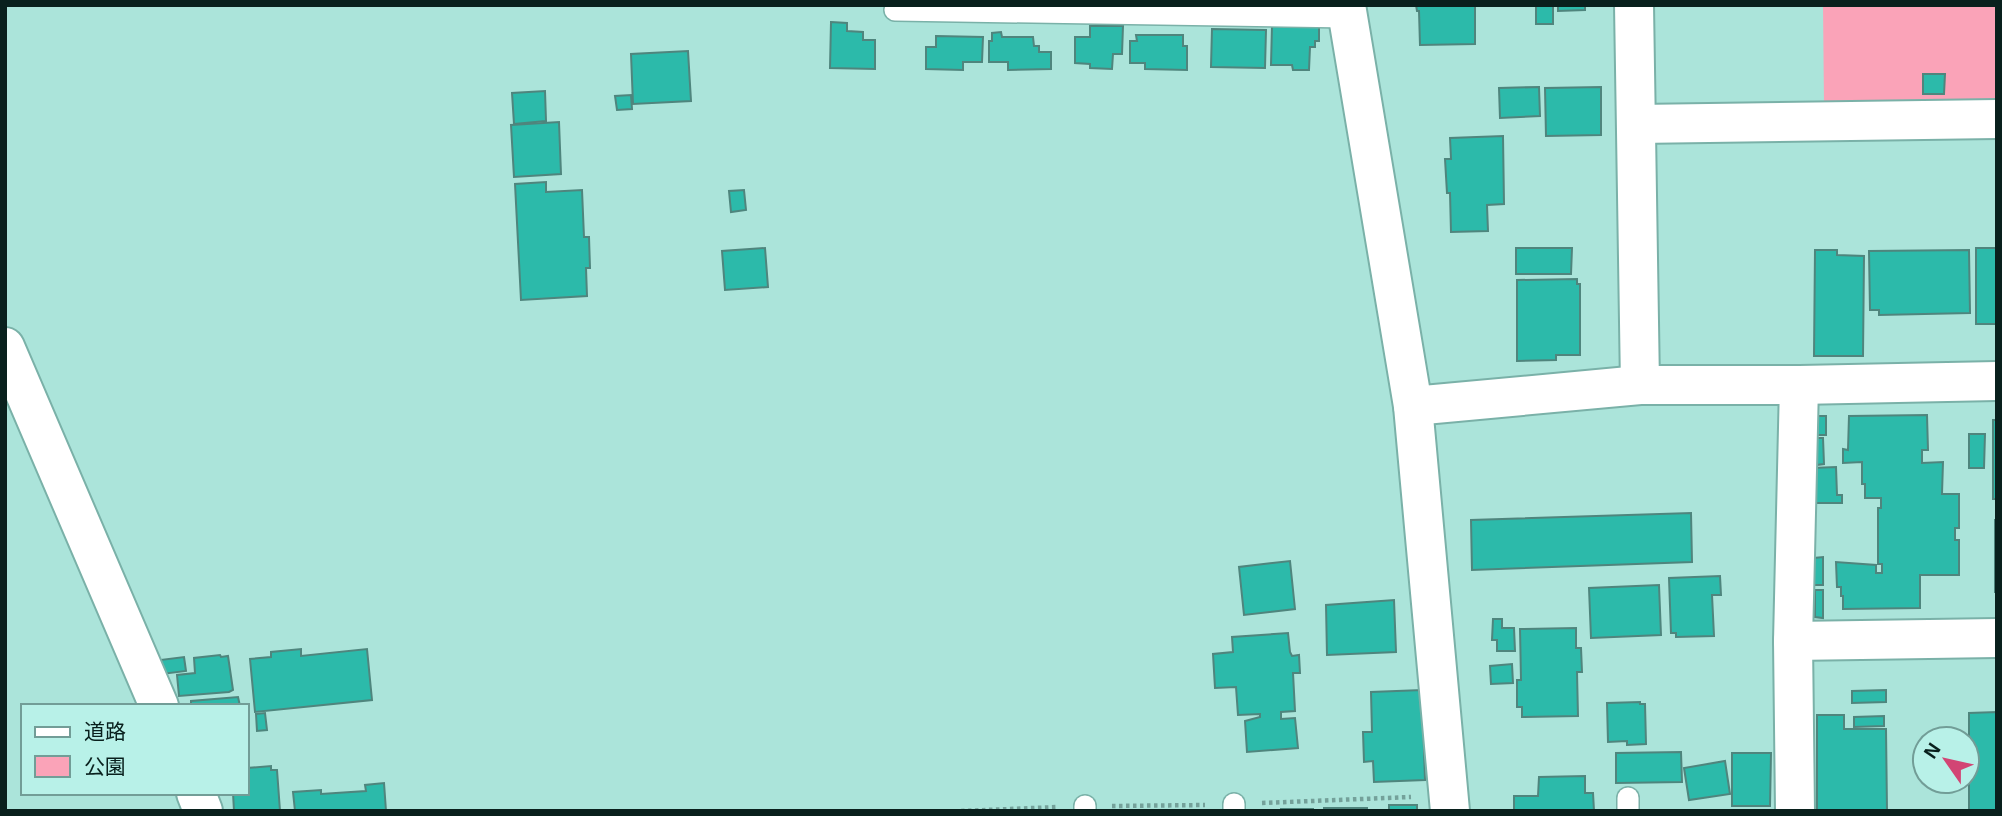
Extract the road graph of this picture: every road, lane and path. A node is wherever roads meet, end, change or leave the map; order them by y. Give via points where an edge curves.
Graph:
1 (1634, 5) edge
2 (895, 10) dead end
3 (1347, 11) edge
4 (1997, 119) edge
5 (1637, 124) junction
6 (5, 347) edge
7 (1997, 381) edge
8 (1640, 385) junction
9 (1798, 385) junction
10 (1413, 406) junction
11 (1997, 638) edge
12 (1793, 641) junction
13 (158, 704) edge
14 (1450, 811) edge
15 (1796, 811) edge

1 - 5 street
2 - 3 lane
3 - 10 street
4 - 5 street
5 - 8 street
6 - 13 street
7 - 9 street
8 - 9 street
8 - 10 street
9 - 12 street
10 - 14 street
11 - 12 street
12 - 15 street

